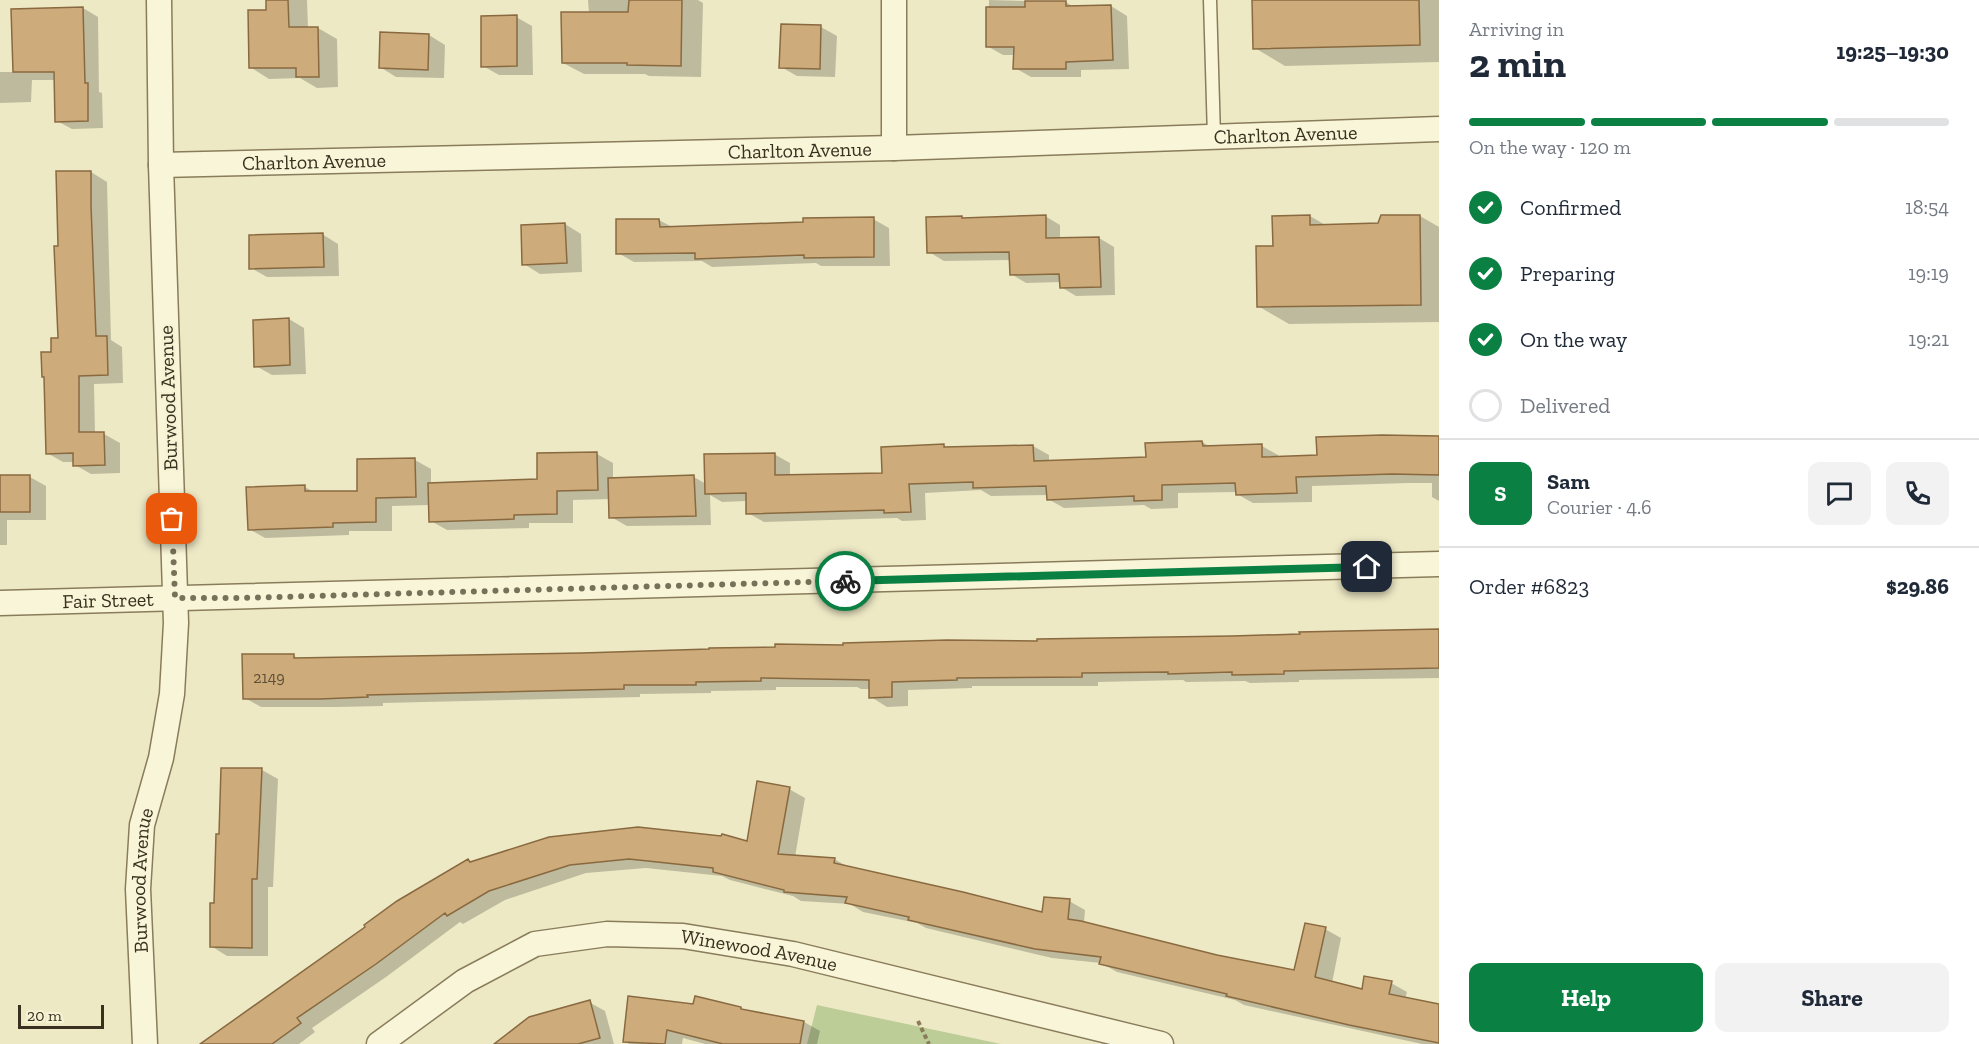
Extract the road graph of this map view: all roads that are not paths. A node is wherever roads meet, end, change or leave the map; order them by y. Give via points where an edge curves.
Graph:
1 (159, 0) edge
2 (894, 0) edge
3 (1210, 0) edge
4 (1439, 129) edge
5 (1214, 137) junction
6 (894, 148) junction
7 (161, 165) junction
8 (1439, 564) edge
9 (175, 598) junction
10 (0, 603) edge
11 (145, 1044) edge
12 (379, 1044) edge
13 (1161, 1044) edge

1 - 7 street, Burwood Avenue
2 - 6 street
3 - 5 lane
4 - 5 street, Charlton Avenue
5 - 6 street, Charlton Avenue
6 - 7 street, Charlton Avenue
7 - 9 street, Burwood Avenue
8 - 9 street, Fair Street
9 - 10 street, Fair Street
9 - 11 street, Burwood Avenue via 172,694 161,758 142,825 138,889
12 - 13 street, Winewood Avenue via 465,981 535,945 607,934 684,936 793,954

